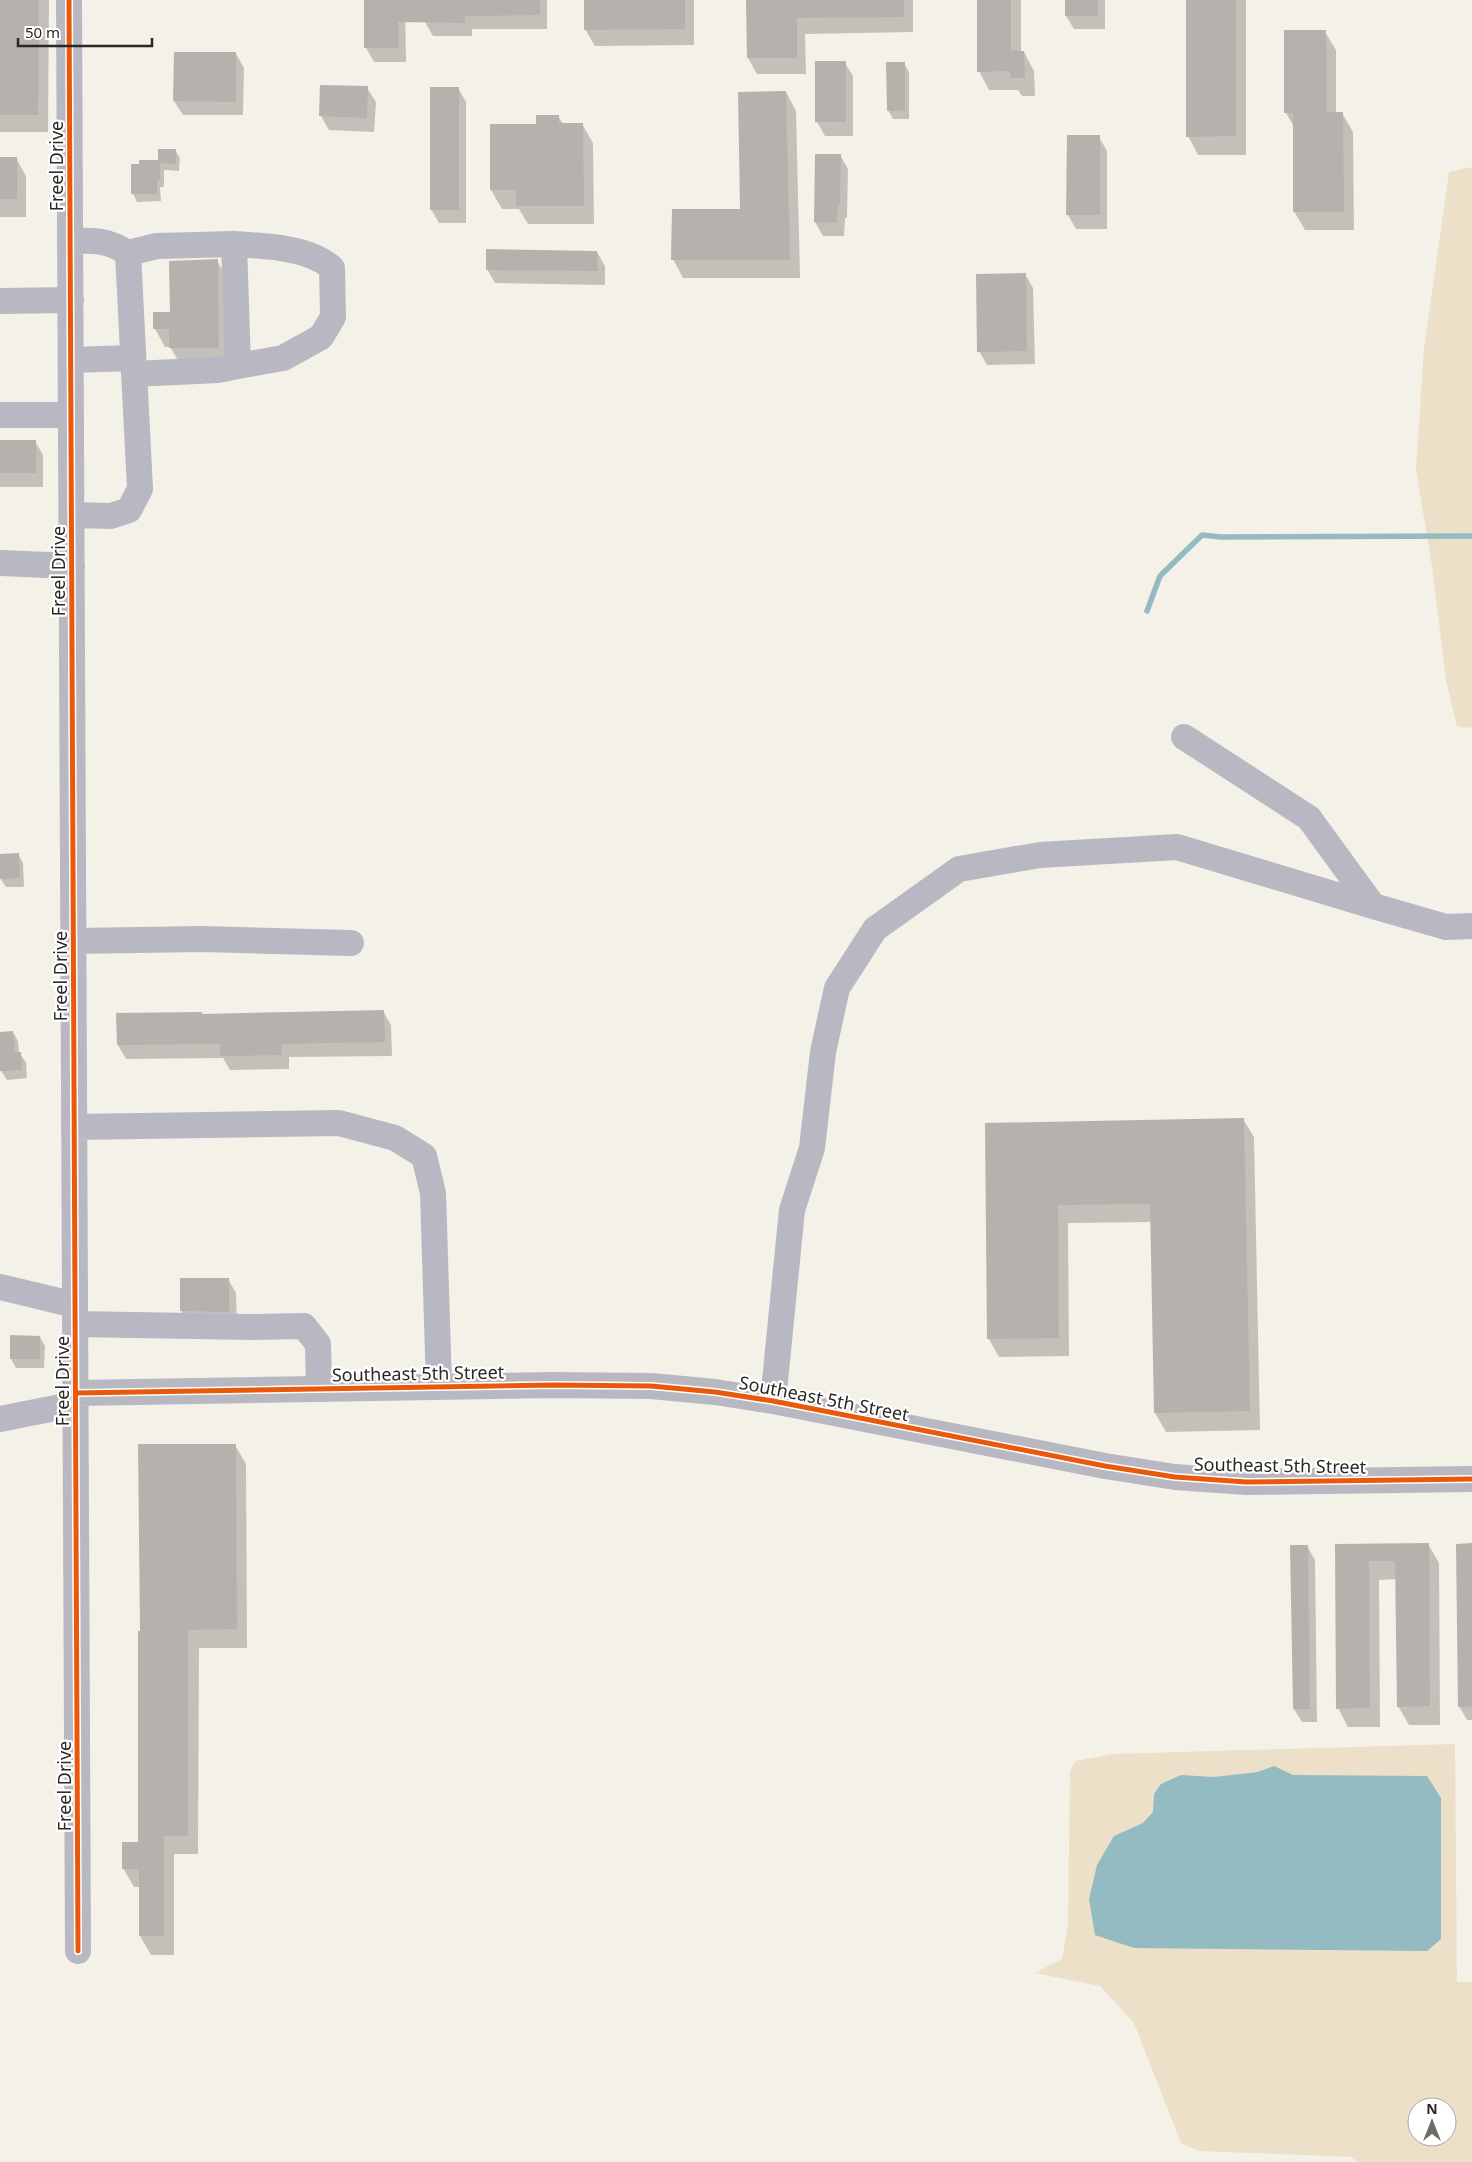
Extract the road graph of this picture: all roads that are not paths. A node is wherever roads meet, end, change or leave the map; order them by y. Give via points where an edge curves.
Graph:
1 (69, 0) edge
2 (70, 241) junction
3 (234, 244) junction
4 (128, 253) junction
5 (71, 300) junction
6 (0, 301) edge
7 (71, 360) junction
8 (134, 366) junction
9 (238, 366) junction
10 (0, 415) edge
11 (71, 415) junction
12 (72, 515) junction
13 (0, 563) edge
14 (72, 566) junction
15 (1184, 738) dead end
16 (1373, 906) junction
17 (1472, 926) edge
18 (74, 941) junction
19 (350, 943) dead end
20 (74, 1127) junction
21 (0, 1287) edge
22 (75, 1314) junction
23 (439, 1386) junction
24 (319, 1388) junction
25 (76, 1398) junction
26 (773, 1401) junction
27 (0, 1419) edge
28 (1472, 1479) edge
29 (78, 1951) dead end

1 - 2 street, Freel Drive
2 - 4 street via 112,243
2 - 5 street, Freel Drive
3 - 4 street via 157,246
3 - 9 street
3 - 9 street via 274,247 321,258 332,268 333,317 321,337 283,358
4 - 8 street
5 - 6 street
5 - 7 street, Freel Drive
7 - 8 street
7 - 11 street, Freel Drive
8 - 9 street via 218,370
8 - 12 street via 140,489 129,510 111,516
10 - 11 street
11 - 12 street, Freel Drive
12 - 14 street, Freel Drive
13 - 14 street
14 - 18 street, Freel Drive
15 - 16 street via 1309,818
16 - 17 street via 1446,927
16 - 26 street via 1177,847 1040,856 959,869 875,929 837,988 823,1052 812,1148 792,1210
18 - 19 street via 202,939
18 - 20 street, Freel Drive
20 - 22 street, Freel Drive
20 - 23 street via 339,1123 395,1138 424,1156 433,1193
21 - 22 street
22 - 24 street via 252,1327 304,1326 318,1344
22 - 25 street, Freel Drive
23 - 24 street, Southeast 5th Street
23 - 26 street, Southeast 5th Street via 651,1386
24 - 25 street, Southeast 5th Street
25 - 27 street, Southeast 5th Street
25 - 29 street, Freel Drive
26 - 28 street, Southeast 5th Street via 1175,1477 1246,1482

